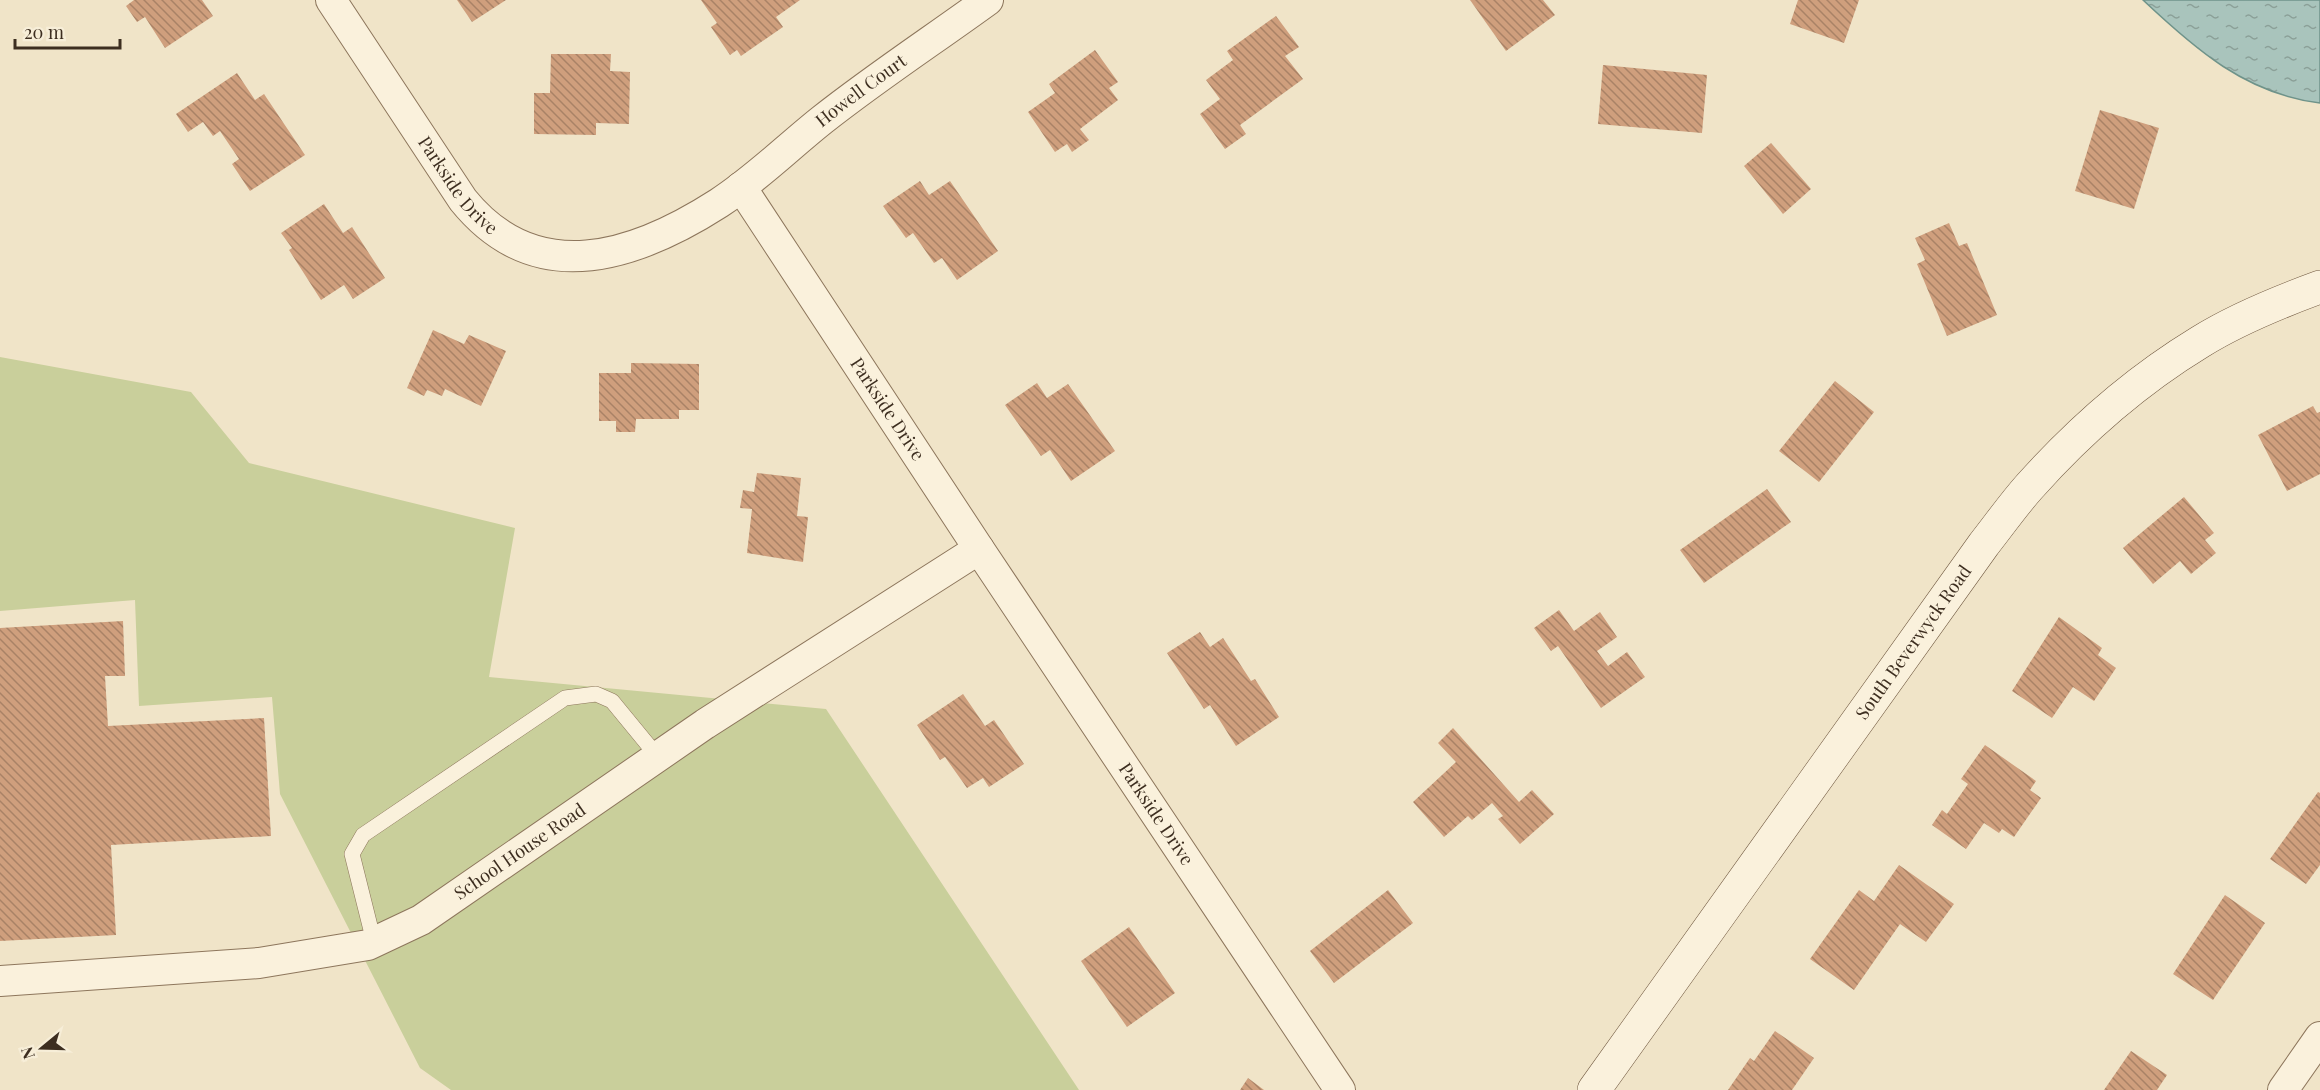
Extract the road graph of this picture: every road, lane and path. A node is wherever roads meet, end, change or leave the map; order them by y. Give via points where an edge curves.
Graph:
1 (331, 0) edge
2 (988, 0) edge
3 (741, 187) junction
4 (2320, 287) edge
5 (979, 549) junction
6 (658, 757) junction
7 (374, 942) junction
8 (0, 981) edge
9 (2320, 1037) edge
10 (1340, 1090) edge
11 (1594, 1090) edge
12 (2283, 1090) edge

1 - 3 street, Parkside Drive via 463,200 497,234 518,244 564,257 611,254 668,232
2 - 3 street, Howell Court via 823,119
3 - 5 street, Parkside Drive
4 - 11 main road, South Beverwyck Road via 2200,342 2132,389 2077,436 2028,488
5 - 6 street, School House Road
5 - 10 street, Parkside Drive
6 - 7 street, School House Road via 422,920
6 - 7 lane via 612,701 596,694 565,698 363,835 352,854
7 - 8 street, School House Road via 259,963
9 - 12 street

